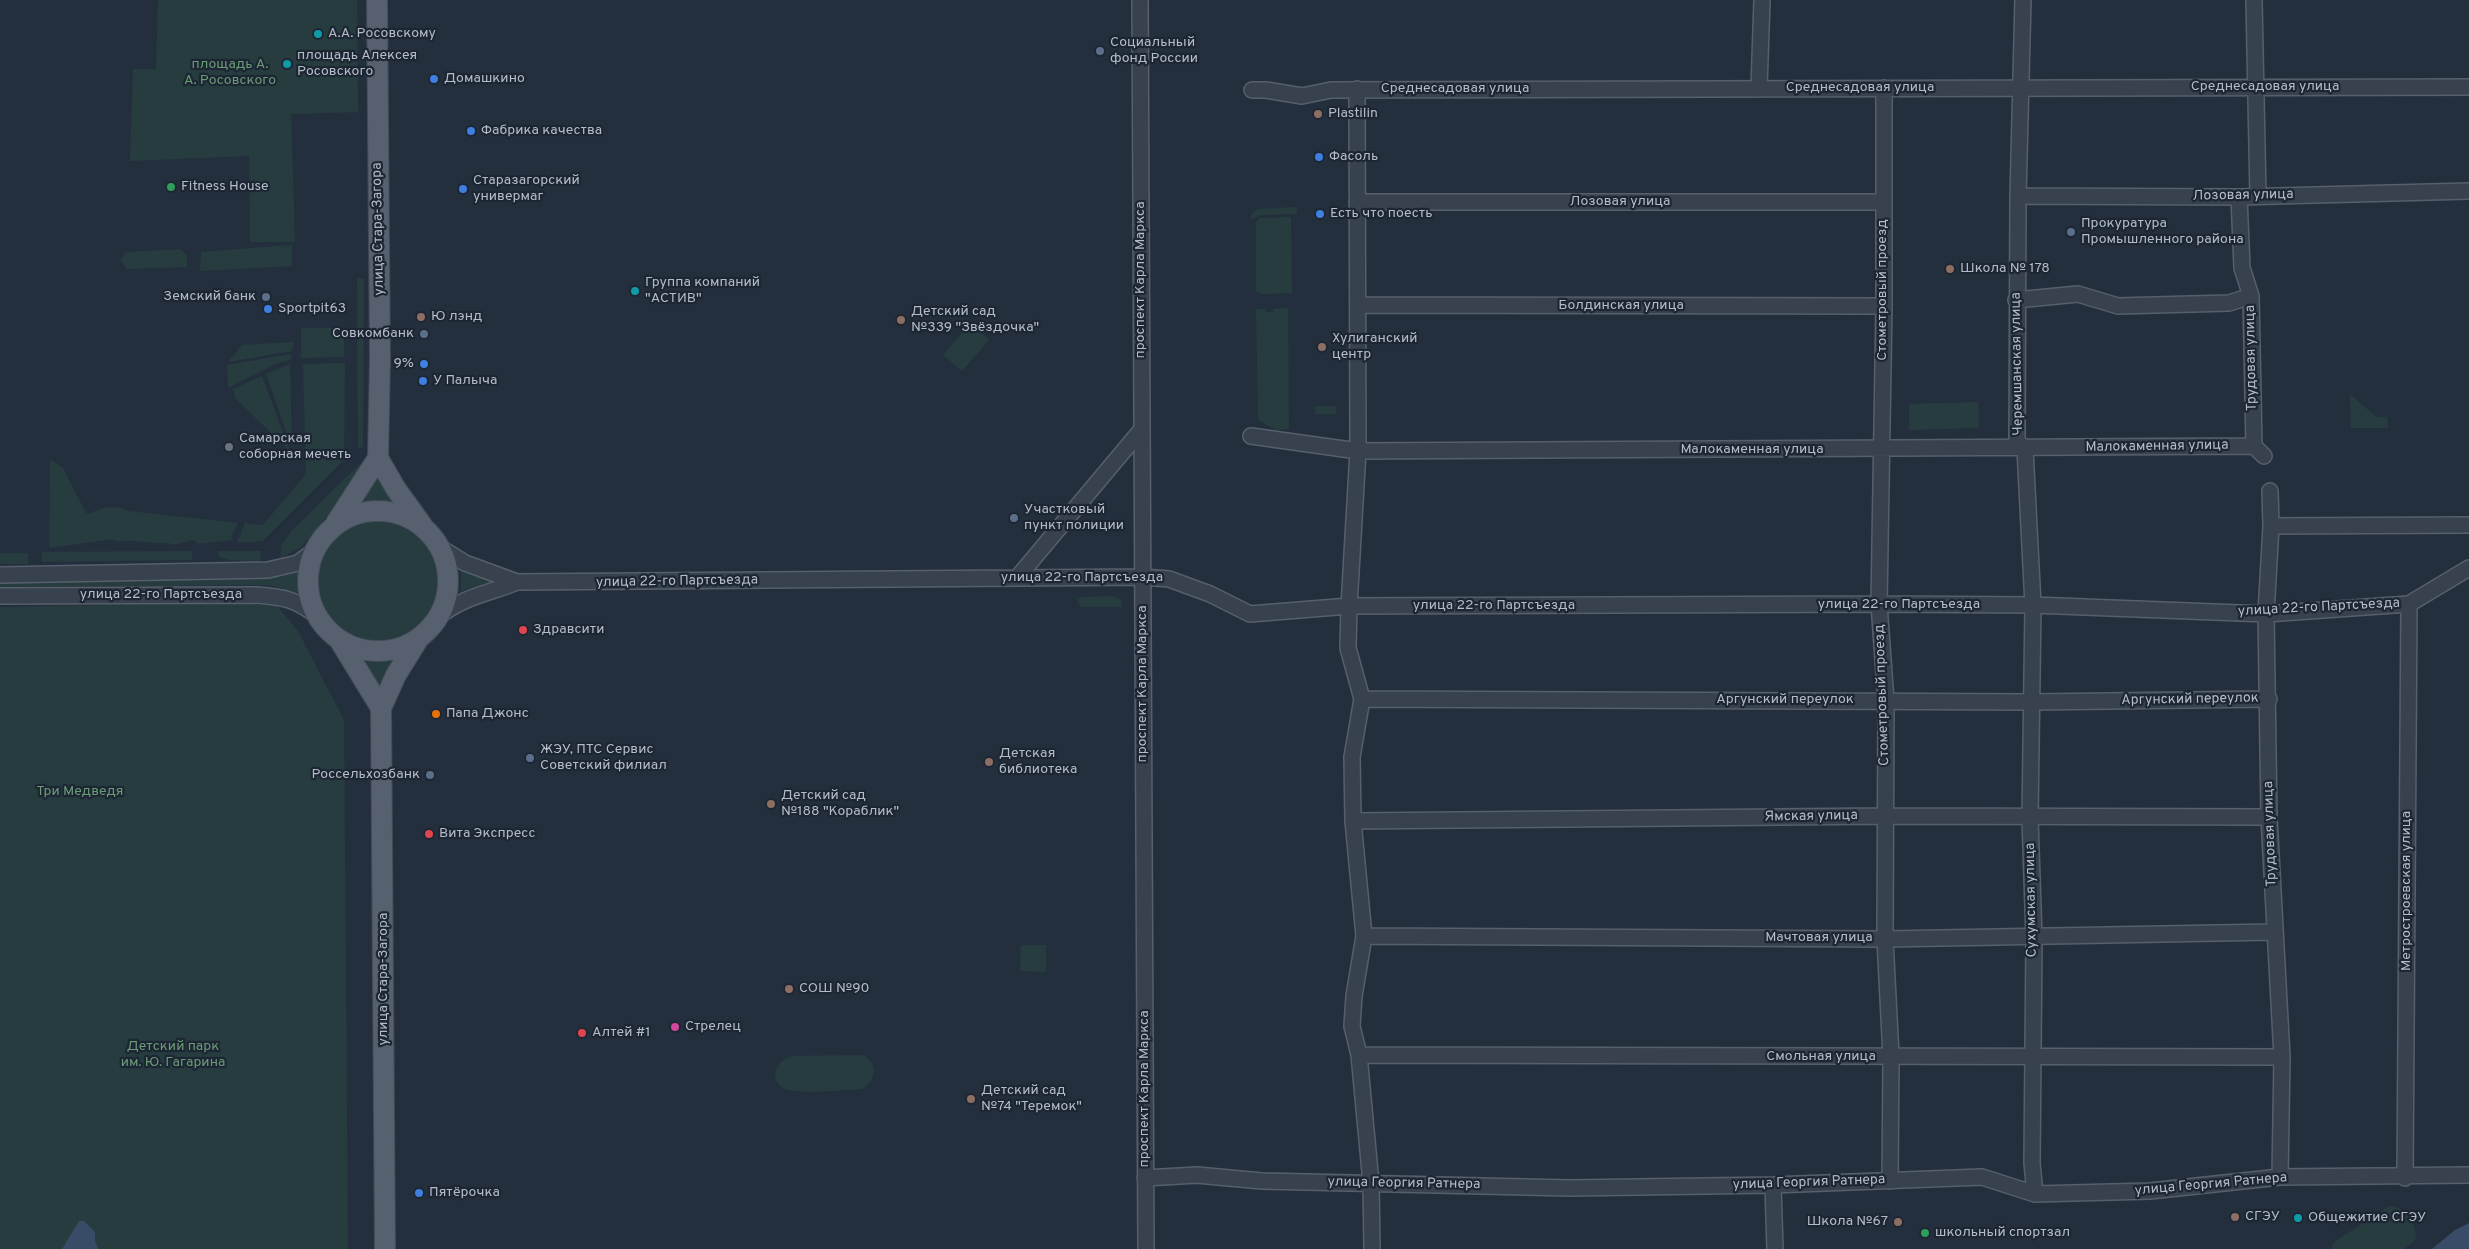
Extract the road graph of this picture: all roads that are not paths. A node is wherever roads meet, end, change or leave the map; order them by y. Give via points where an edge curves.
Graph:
1 (377, 0) edge
2 (1140, 0) edge
3 (1762, 0) edge
4 (2023, 0) edge
5 (2254, 0) edge
6 (2256, 87) junction
7 (2469, 87) edge
8 (1759, 88) junction
9 (1884, 88) junction
10 (2020, 88) junction
11 (1252, 90) dead end
12 (1357, 90) junction
13 (2469, 191) edge
14 (2018, 196) junction
15 (2258, 196) junction
16 (2239, 197) junction
17 (1357, 202) junction
18 (1884, 202) junction
19 (2251, 296) junction
20 (2016, 300) junction
21 (1359, 305) junction
22 (1884, 306) junction
23 (1142, 429) junction
24 (1251, 436) dead end
25 (2025, 448) junction
26 (1882, 449) junction
27 (1358, 451) junction
28 (2259, 451) joint
29 (378, 458) junction
30 (2270, 491) dead end
31 (336, 523) junction
32 (2469, 524) edge
33 (2271, 526) junction
34 (424, 529) junction
35 (439, 547) junction
36 (314, 551) junction
37 (2469, 568) edge
38 (0, 575) edge
39 (1143, 577) junction
40 (1017, 578) junction
41 (517, 582) junction
42 (0, 596) edge
43 (1879, 604) junction
44 (2409, 604) junction
45 (2033, 605) junction
46 (1349, 606) junction
47 (2266, 614) junction
48 (317, 616) junction
49 (438, 617) junction
50 (419, 638) junction
51 (340, 641) junction
52 (2268, 699) junction
53 (1362, 700) junction
54 (1886, 701) junction
55 (2032, 702) junction
56 (381, 708) junction
57 (1886, 816) junction
58 (2270, 817) junction
59 (2030, 818) junction
60 (1352, 821) junction
61 (2274, 932) junction
62 (1364, 936) junction
63 (2034, 938) junction
64 (1885, 939) junction
65 (1359, 1055) junction
66 (1891, 1057) junction
67 (2282, 1057) junction
68 (2033, 1058) junction
69 (2469, 1175) edge
70 (2280, 1177) junction
71 (1146, 1178) junction
72 (2405, 1178) junction
73 (1890, 1181) junction
74 (1371, 1183) junction
75 (1773, 1185) junction
76 (2035, 1194) junction
77 (385, 1249) edge
78 (1146, 1249) edge
79 (1372, 1249) edge
80 (1775, 1249) edge

1 - 29 main road, улица Стара-Загора
2 - 23 street, проспект Карла Маркса
3 - 8 street
4 - 10 street, Черемшанская улица
5 - 6 street
6 - 7 street, Среднесадовая улица
6 - 10 street, Среднесадовая улица
6 - 15 street
8 - 9 street, Среднесадовая улица
8 - 12 street, Среднесадовая улица
9 - 10 street, Среднесадовая улица
9 - 18 street, Стометровый проезд
10 - 14 street, Черемшанская улица
11 - 12 street, Среднесадовая улица via 1302,96 1331,90
12 - 17 street
13 - 15 street, Лозовая улица
14 - 16 street, Лозовая улица
14 - 20 street, Черемшанская улица
15 - 16 street, Лозовая улица
16 - 19 street, Трудовая улица via 2242,268
17 - 18 street, Лозовая улица
17 - 21 street
18 - 22 street, Стометровый проезд
19 - 20 street via 2229,303 2118,306 2078,294
19 - 28 street, Трудовая улица
20 - 25 street, Черемшанская улица via 2017,441
21 - 22 street, Болдинская улица
21 - 27 street
22 - 26 street, Стометровый проезд
23 - 39 street, проспект Карла Маркса
23 - 40 street
24 - 27 street, Малокаменная улица
25 - 26 street, Малокаменная улица
25 - 28 street, Малокаменная улица
25 - 45 street, Черемшанская улица
26 - 27 street, Малокаменная улица
26 - 43 street, Стометровый проезд
27 - 46 street
29 - 31 main road
29 - 34 main road
30 - 33 street, Трудовая улица
31 - 34 main road via 358,514 379,512 403,517
31 - 36 main road
32 - 33 street
33 - 47 street, Трудовая улица
34 - 35 main road
35 - 41 street, улица 22-го Партсъезда via 465,563
35 - 49 main road via 447,571 446,598
36 - 38 street, улица 22-го Партсъезда via 298,563 268,570
36 - 48 main road via 308,571 309,593
37 - 44 street, улица 22-го Партсъезда
39 - 40 street, улица 22-го Партсъезда
39 - 46 street, улица 22-го Партсъезда via 1169,579 1250,614
39 - 71 street, проспект Карла Маркса
40 - 41 street, улица 22-го Партсъезда
41 - 49 street, улица 22-го Партсъезда via 467,598
42 - 48 street, улица 22-го Партсъезда via 283,597 300,603
43 - 45 street, улица 22-го Партсъезда
43 - 46 street, улица 22-го Партсъезда
43 - 54 street, Стометровый проезд
44 - 47 street, улица 22-го Партсъезда
44 - 72 street, Метростроевская улица
45 - 47 street, улица 22-го Партсъезда
45 - 55 street, Сухумская улица
46 - 53 street via 1348,648
47 - 52 street, Трудовая улица
48 - 51 main road
49 - 50 main road
50 - 51 main road via 394,650 371,652
50 - 56 main road, улица Стара-Загора via 396,675
51 - 56 main road
52 - 55 street, Аргунский переулок
52 - 58 street, Трудовая улица
53 - 54 street, Аргунский переулок
53 - 60 street via 1352,756
54 - 55 street, Аргунский переулок
54 - 57 street, Стометровый проезд
55 - 59 street, Сухумская улица
56 - 77 main road, улица Стара-Загора
57 - 59 street, Ямская улица
57 - 60 street, Ямская улица
57 - 64 street, Стометровый проезд
58 - 59 street, Ямская улица
58 - 61 street, Трудовая улица
59 - 63 street, Сухумская улица
60 - 62 street
61 - 63 street, Мачтовая улица
61 - 67 street, Трудовая улица
62 - 64 street, Мачтовая улица
62 - 65 street via 1352,1026
63 - 64 street, Мачтовая улица
63 - 68 street, Сухумская улица
64 - 66 street, Стометровый проезд
65 - 66 street, Смольная улица
65 - 74 street
66 - 68 street, Смольная улица
66 - 73 street, Стометровый проезд
67 - 68 street, Смольная улица
67 - 70 street, Трудовая улица
68 - 76 street, Сухумская улица via 2032,1163
69 - 72 street, улица Георгия Ратнера
70 - 72 street, улица Георгия Ратнера
70 - 76 street, улица Георгия Ратнера via 2150,1191
71 - 74 street, улица Георгия Ратнера via 1197,1175 1262,1181
71 - 78 street, проспект Карла Маркса
73 - 75 street, улица Георгия Ратнера
73 - 76 street, улица Георгия Ратнера via 1982,1177
74 - 75 street, улица Георгия Ратнера via 1570,1188
74 - 79 street
75 - 80 street

